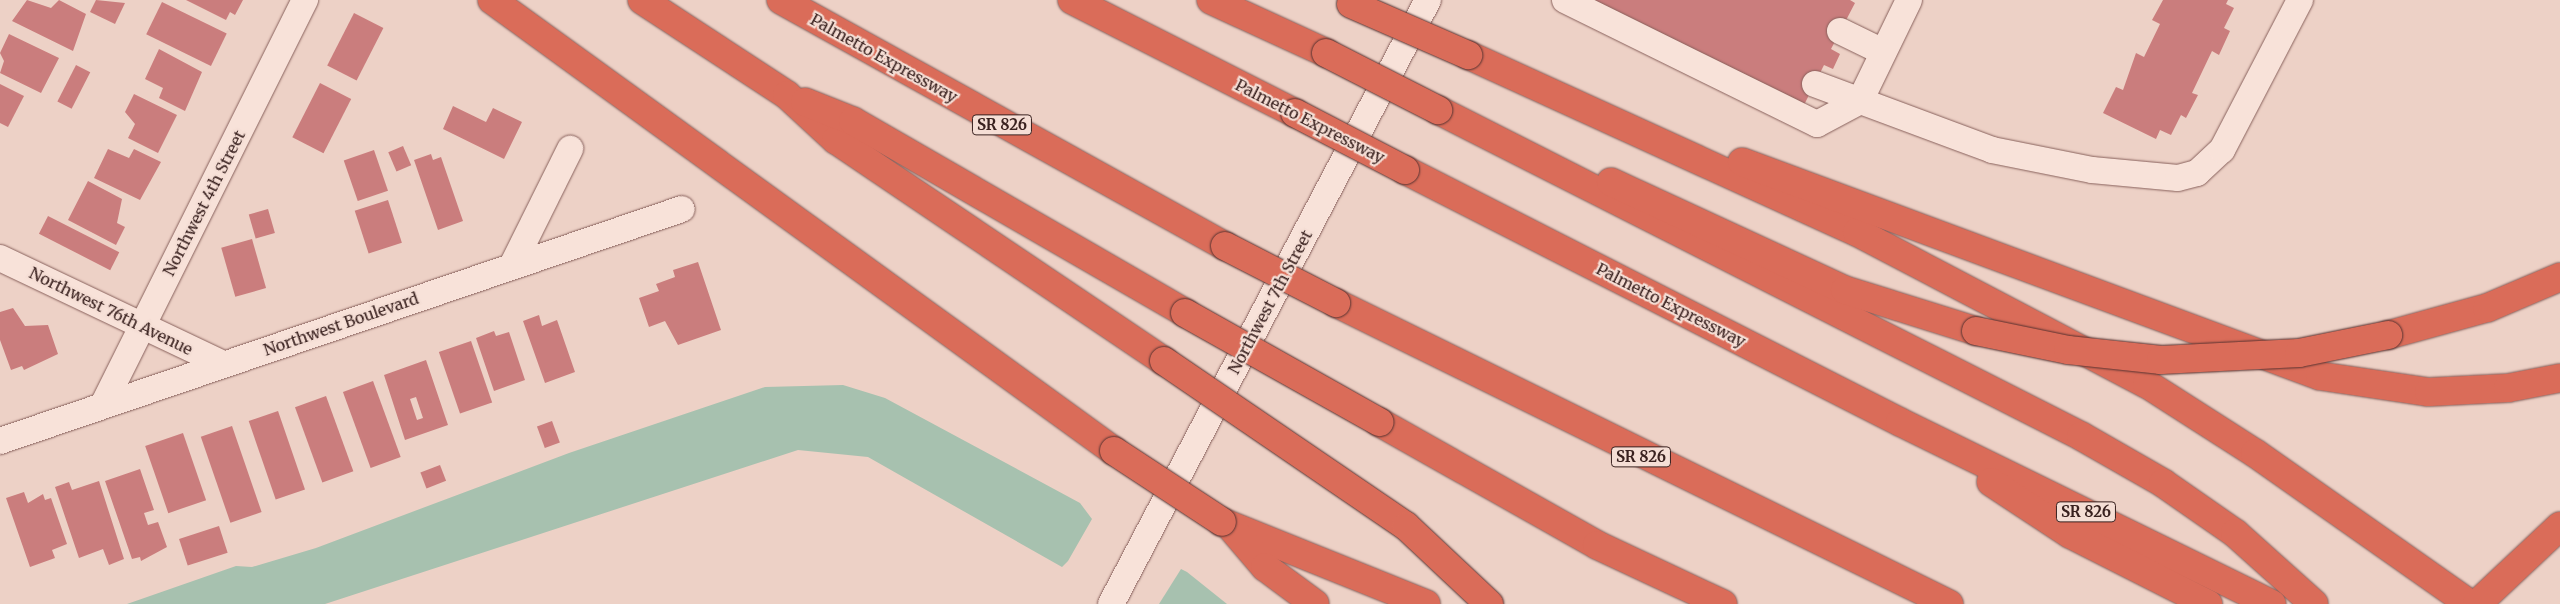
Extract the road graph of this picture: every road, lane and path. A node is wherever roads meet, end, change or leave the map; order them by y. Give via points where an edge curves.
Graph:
1 (305, 0) edge
2 (492, 0) edge
3 (642, 0) edge
4 (781, 0) edge
5 (1072, 0) edge
6 (1211, 0) edge
7 (1428, 0) edge
8 (1565, 0) edge
9 (1909, 0) edge
10 (2300, 0) edge
11 (1347, 2) edge
12 (1840, 31) dead end
13 (1883, 52) junction
14 (1815, 84) dead end
15 (787, 95) junction
16 (1860, 101) junction
17 (1438, 110) junction
18 (1620, 121) junction
19 (570, 149) dead end
20 (682, 209) dead end
21 (0, 258) edge
22 (512, 266) junction
23 (2560, 277) edge
24 (142, 326) junction
25 (223, 364) junction
26 (2560, 378) edge
27 (103, 406) junction
28 (1900, 422) junction
29 (0, 441) edge
30 (1226, 524) junction
31 (2560, 526) edge
32 (2486, 595) edge
33 (1111, 604) edge
34 (1315, 604) edge
35 (1426, 604) edge
36 (1489, 604) edge
37 (1723, 604) edge
38 (1950, 604) edge
39 (2208, 604) edge
40 (2272, 604) edge
41 (2314, 604) edge
42 (2470, 604) edge

1 - 24 street, Northwest 4th Street
2 - 30 highway, bridge via 1114,451
3 - 15 highway
4 - 38 highway, Palmetto Expressway / SR 826, bridge via 1225,246
5 - 28 highway, Palmetto Expressway / SR 826, bridge
6 - 17 highway, bridge
7 - 33 street, Northwest 7th Street
8 - 16 street via 1806,121 1826,123
9 - 13 street
10 - 16 street via 2222,150 2196,173 2178,178 2092,170 1992,150
11 - 18 highway, bridge
12 - 13 street
13 - 16 street
14 - 16 street
15 - 36 highway, bridge via 836,140 1406,526
15 - 37 highway, bridge via 853,122 1185,314 1596,545
17 - 23 highway, bridge via 1648,197 1845,290 1976,331 2068,350 2162,360 2254,358 2388,335 2487,308
17 - 41 highway via 1964,375 2162,483 2235,533
18 - 26 highway via 1688,141 2320,376 2429,392 2508,388
18 - 42 highway via 1682,155 1914,260 2147,384 2255,453
19 - 22 street
20 - 22 street, Northwest Boulevard
21 - 24 street, Northwest 76th Avenue
22 - 25 street, Northwest Boulevard
24 - 25 street, Northwest 76th Avenue
24 - 27 street, Northwest 4th Street
25 - 27 street, Northwest Boulevard
27 - 29 street, Northwest Boulevard
28 - 39 highway via 2070,534
28 - 40 highway, Palmetto Expressway / SR 826
30 - 34 highway via 1265,567
30 - 35 highway via 1285,544
31 - 32 highway

